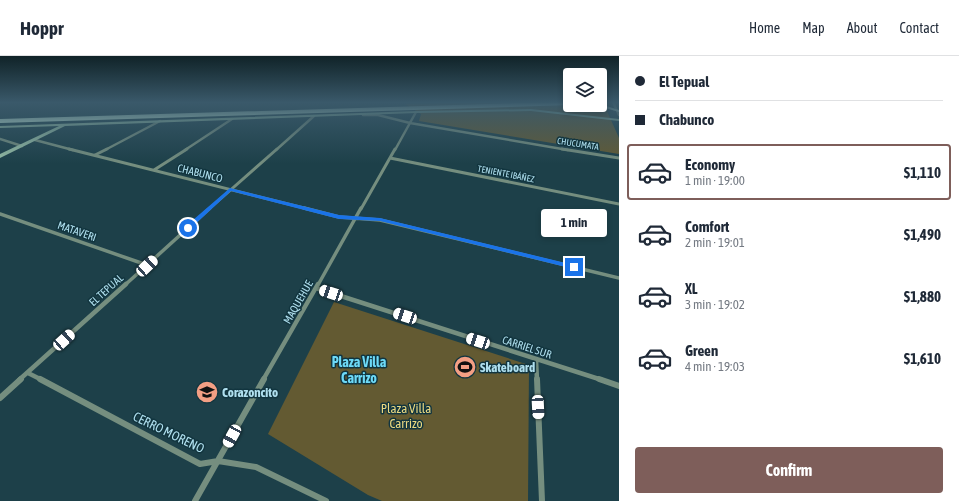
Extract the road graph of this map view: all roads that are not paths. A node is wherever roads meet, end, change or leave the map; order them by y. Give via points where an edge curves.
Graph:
1 (118, 123) edge
2 (157, 123) edge
3 (226, 123) edge
4 (306, 123) edge
5 (410, 123) joint
6 (66, 125) junction
7 (0, 127) edge
8 (0, 139) edge
9 (35, 140) junction
10 (22, 146) junction
11 (94, 155) junction
12 (0, 156) edge
13 (390, 158) junction
14 (619, 158) edge
15 (154, 170) junction
16 (230, 190) junction
17 (619, 204) edge
18 (0, 214) edge
19 (356, 218) junction
20 (147, 266) junction
21 (619, 278) edge
22 (316, 288) junction
23 (536, 360) junction
24 (28, 373) junction
25 (619, 386) edge
26 (0, 398) edge
27 (218, 461) junction
28 (195, 501) edge
29 (326, 501) edge
30 (542, 501) edge

1 - 6 street
2 - 11 street
3 - 15 street
4 - 16 street, EL TEPUAL
5 - 13 street, MAQUEHUE
5 - 14 street, CHUCUMATA
6 - 7 street
6 - 9 street
8 - 10 street
9 - 10 street
9 - 11 street, CHABUNCO
10 - 12 street
11 - 15 street, CHABUNCO
13 - 17 street, TENIENTE IBÁÑEZ
13 - 19 street, MAQUEHUE
15 - 16 street, CHABUNCO
16 - 19 street, CHABUNCO via 339,217
16 - 20 street, EL TEPUAL
18 - 20 street, MATAVERI
19 - 21 street, CHABUNCO via 380,220
19 - 22 street, MAQUEHUE
20 - 24 street, EL TEPUAL
22 - 23 street, CARRIEL SUR
22 - 27 street, MAQUEHUE
23 - 25 street, CARRIEL SUR
23 - 30 street
24 - 26 street, EL TEPUAL
24 - 27 street, CERRO MORENO via 200,464
27 - 28 street, MAQUEHUE
27 - 29 street, CERRO MORENO via 256,467

